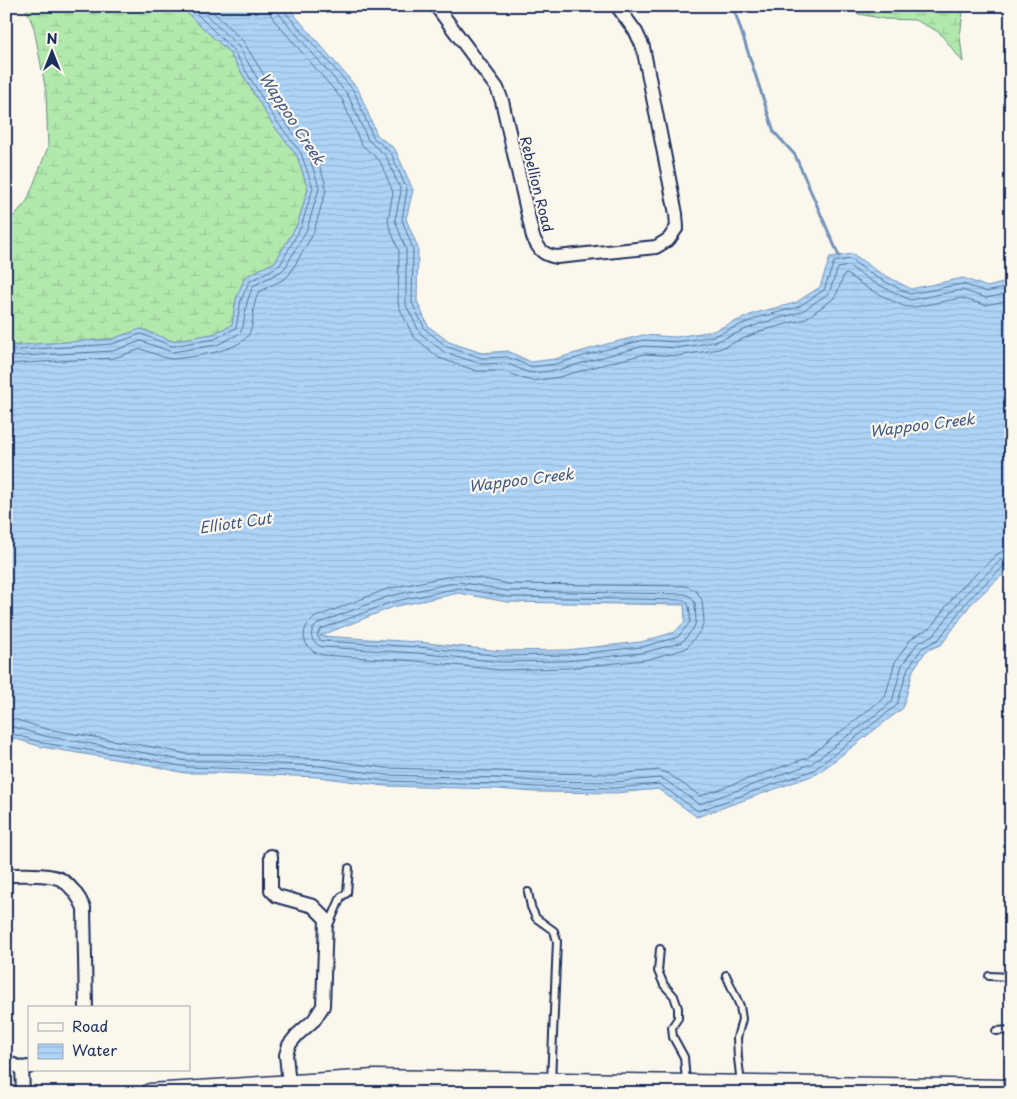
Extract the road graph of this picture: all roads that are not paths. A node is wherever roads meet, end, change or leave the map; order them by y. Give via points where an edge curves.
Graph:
1 (436, 6) edge
2 (617, 6) edge
3 (271, 856) dead end
4 (349, 868) dead end
5 (6, 875) edge
6 (528, 892) dead end
7 (326, 930) junction
8 (660, 949) dead end
9 (726, 975) dead end
10 (989, 976) dead end
11 (1011, 976) edge
12 (86, 1006) edge
13 (1011, 1030) edge
14 (996, 1031) dead end
15 (6, 1062) edge
16 (25, 1068) edge
17 (551, 1082) junction
18 (686, 1085) junction
19 (373, 1086) edge
20 (460, 1087) edge
21 (743, 1088) edge
22 (288, 1089) edge
23 (1011, 1090) edge
24 (23, 1093) edge
25 (150, 1093) edge

1 - 2 street, Rebellion Road via 497,88 533,237 538,249 557,257 656,247 669,239 677,227 642,47 636,32
3 - 7 street via 271,890 277,896 313,906 326,919
4 - 7 lane via 347,893
5 - 12 street via 61,879 78,895 84,908
6 - 17 lane via 536,918 554,931 557,941
7 - 22 street via 323,1006 289,1045 286,1056
8 - 18 lane via 658,971 678,1008 678,1018 672,1027 684,1057
9 - 21 lane via 742,1018 738,1058
10 - 11 lane
13 - 14 lane
15 - 16 street
16 - 24 street
17 - 18 main road
17 - 20 main road
18 - 21 main road
19 - 20 main road
19 - 22 main road
21 - 23 main road
22 - 25 main road

